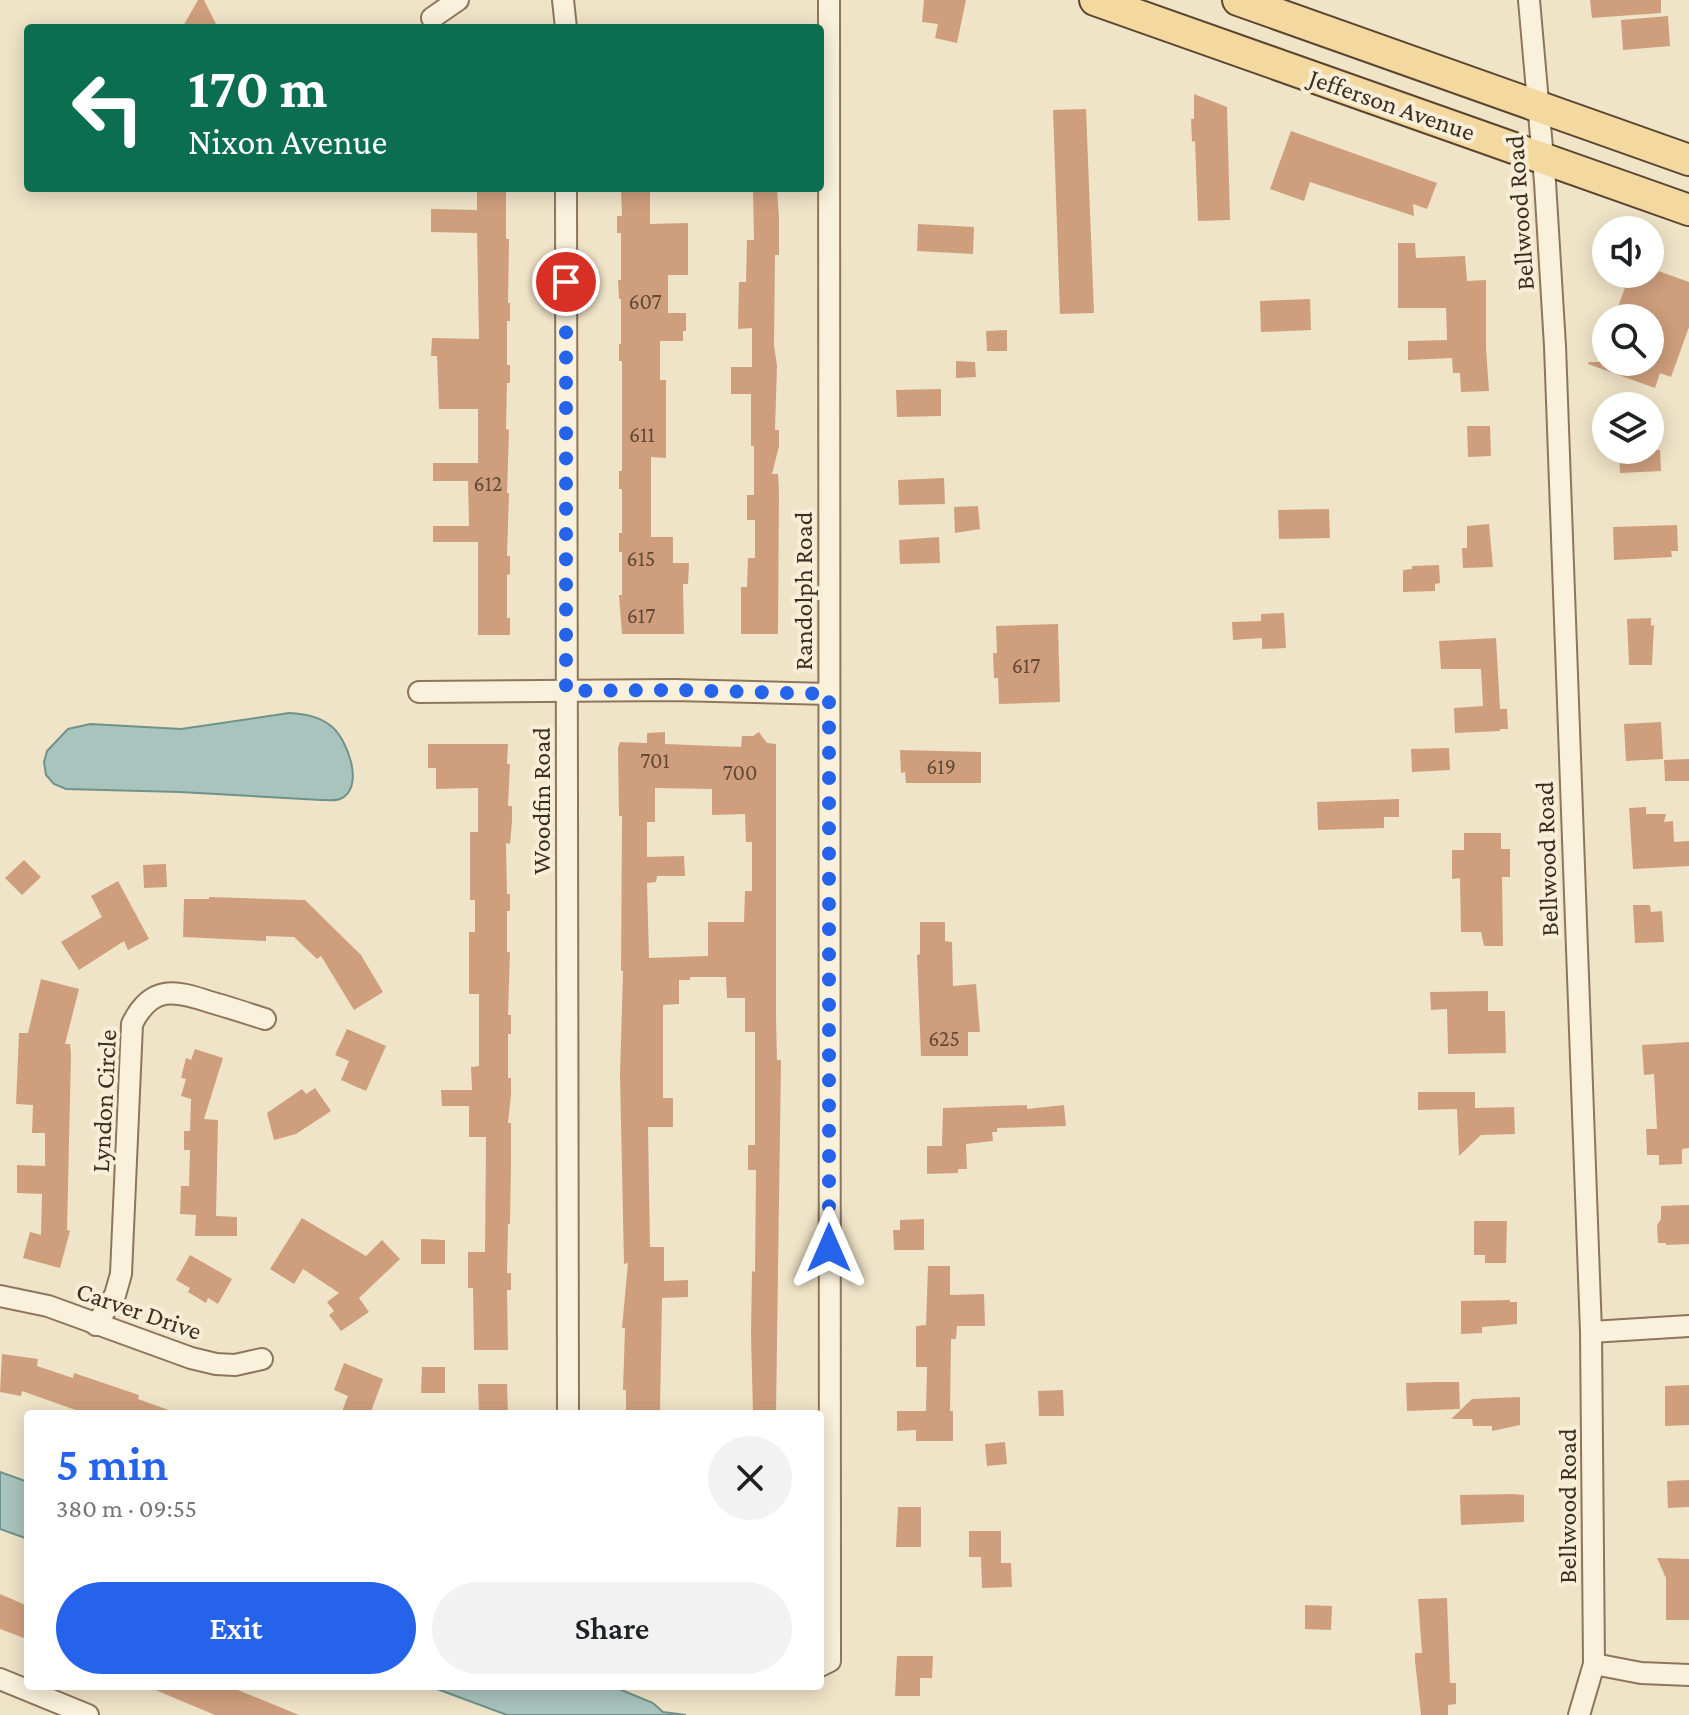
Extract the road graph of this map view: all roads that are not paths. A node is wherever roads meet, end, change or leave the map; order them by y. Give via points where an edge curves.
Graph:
1 (441, 0) edge
2 (458, 0) edge
3 (563, 0) edge
4 (829, 0) edge
5 (1095, 0) edge
6 (1238, 0) edge
7 (1529, 0) edge
8 (566, 24) edge
9 (1537, 106) junction
10 (1543, 159) junction
11 (1689, 160) edge
12 (566, 192) edge
13 (1689, 210) edge
14 (566, 691) junction
15 (419, 692) dead end
16 (829, 694) junction
17 (265, 1019) dead end
18 (0, 1296) edge
19 (96, 1325) junction
20 (1689, 1326) edge
21 (1591, 1332) junction
22 (262, 1359) dead end
23 (568, 1410) edge
24 (825, 1664) edge
25 (1594, 1664) junction
26 (1689, 1675) edge
27 (0, 1679) edge
28 (24, 1689) edge
29 (27, 1690) edge
30 (88, 1715) edge
31 (1579, 1715) edge

1 - 2 street via 432,18
3 - 8 street
4 - 16 street, Randolph Road
5 - 10 main road, Jefferson Avenue
6 - 9 main road, Jefferson Avenue
7 - 9 street, Bellwood Road
9 - 10 street, Bellwood Road
9 - 11 main road, Jefferson Avenue
10 - 13 main road, Jefferson Avenue
10 - 21 street, Bellwood Road via 1555,346
12 - 14 street, Woodfin Road
14 - 15 street
14 - 16 street
14 - 23 street, Woodfin Road
16 - 24 street, Randolph Road
17 - 19 street, Lyndon Circle via 181,992 149,1000 139,1011 132,1024 121,1274
18 - 19 street, Carver Drive via 48,1306
19 - 22 street, Carver Drive via 216,1364
20 - 21 street
21 - 25 street, Bellwood Road
25 - 26 street
25 - 31 street, Bellwood Road
27 - 28 street
29 - 30 street

